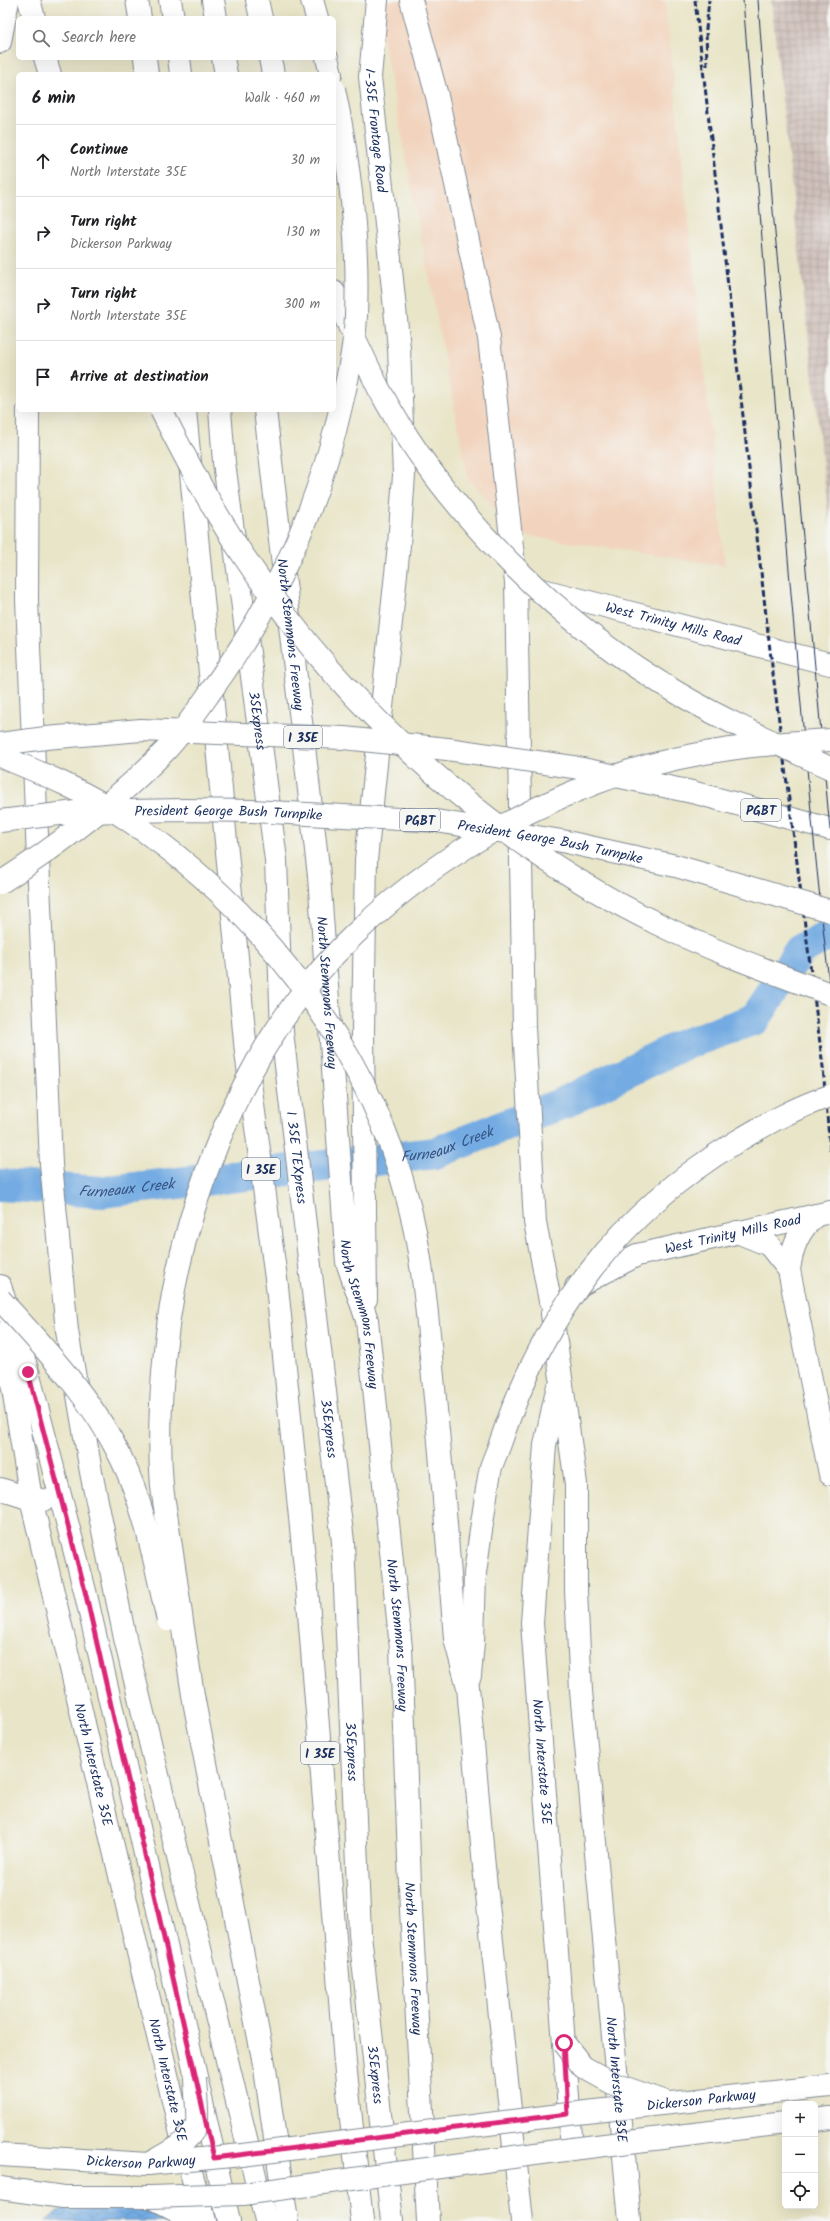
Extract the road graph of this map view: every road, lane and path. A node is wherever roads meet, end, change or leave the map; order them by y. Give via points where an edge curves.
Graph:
1 (8, 0) edge
2 (29, 0) edge
3 (42, 0) edge
4 (137, 0) edge
5 (170, 0) edge
6 (213, 0) edge
7 (258, 0) edge
8 (312, 0) edge
9 (377, 0) edge
10 (411, 0) edge
11 (33, 16) edge
12 (41, 16) edge
13 (140, 16) edge
14 (173, 16) edge
15 (216, 16) edge
16 (261, 16) edge
17 (316, 16) edge
18 (0, 42) edge
19 (38, 60) edge
20 (46, 60) edge
21 (146, 60) edge
22 (178, 60) edge
23 (223, 60) edge
24 (270, 60) edge
25 (328, 60) edge
26 (37, 72) edge
27 (49, 72) edge
28 (148, 72) edge
29 (181, 72) edge
30 (226, 72) edge
31 (273, 72) edge
32 (330, 72) edge
33 (336, 99) edge
34 (336, 296) edge
35 (28, 412) edge
36 (162, 412) edge
37 (185, 412) edge
38 (220, 412) edge
39 (265, 412) edge
40 (516, 584) junction
41 (830, 664) edge
42 (830, 740) edge
43 (0, 744) edge
44 (0, 756) edge
45 (830, 768) edge
46 (0, 821) edge
47 (830, 829) edge
48 (0, 883) edge
49 (830, 911) edge
50 (830, 994) edge
51 (282, 1032) joint
52 (830, 1096) edge
53 (823, 1214) edge
54 (737, 1232) junction
55 (356, 1259) junction
56 (789, 1270) junction
57 (311, 1282) joint
58 (0, 1286) edge
59 (0, 1299) edge
60 (550, 1301) junction
61 (0, 1305) edge
62 (560, 1375) junction
63 (830, 1474) edge
64 (0, 1489) edge
65 (31, 1499) junction
66 (62, 1501) junction
67 (468, 1687) junction
68 (194, 1701) junction
69 (564, 2043) junction
70 (195, 2077) junction
71 (830, 2086) edge
72 (669, 2103) junction
73 (568, 2114) junction
74 (830, 2118) edge
75 (818, 2120) edge
76 (782, 2123) edge
77 (572, 2149) junction
78 (0, 2155) edge
79 (214, 2158) junction
80 (148, 2164) junction
81 (0, 2188) edge
82 (222, 2194) junction
83 (151, 2197) junction
84 (198, 2221) edge
85 (205, 2221) edge
86 (229, 2221) edge
87 (266, 2221) edge
88 (287, 2221) edge
89 (362, 2221) edge
90 (392, 2221) edge
91 (428, 2221) edge
92 (522, 2221) edge
93 (630, 2221) edge

1 - 18 main road
2 - 11 main road
3 - 12 main road
4 - 13 main road
5 - 14 main road
6 - 15 main road
7 - 16 main road
8 - 17 main road
9 - 55 main road, I-35E Frontage Road, bridge via 370,77 399,348 404,475 366,860
10 - 40 main road, North Interstate 35E via 437,96 489,338
19 - 26 main road
20 - 27 main road
21 - 28 main road
22 - 29 main road
23 - 30 main road
24 - 31 main road
25 - 32 main road
33 - 48 main road, bridge via 351,176 356,247 356,317 351,361 335,432 314,500 298,539 255,626 232,662 167,748 70,837
34 - 45 main road, bridge via 379,389 408,437 473,522 524,577 580,627 680,695
35 - 87 main road via 27,600 51,1164 67,1331 91,1472 126,1643
36 - 50 main road, bridge via 209,501 277,604 314,651 357,698 445,782 496,825 550,863 612,900 713,950
37 - 89 main road, I 35E via 246,1052 277,1286 307,1588 345,2055
38 - 51 main road, 35Express via 224,462 276,860
39 - 55 main road, North Stemmons Freeway / I 35E via 319,876 334,1064
40 - 41 main road, West Trinity Mills Road
40 - 60 main road, North Interstate 35E via 524,1027 535,1222
42 - 68 main road, bridge via 762,744 680,758 631,771 537,809 481,838 396,897 352,936 291,1010 260,1057 231,1113 206,1174 192,1214 171,1303 163,1370 160,1429 162,1489
43 - 47 main road, PGBT, bridge via 141,730 344,738 440,748 573,767 692,792
44 - 67 main road, bridge via 57,781 128,819 207,882 255,930 293,976 338,1040 366,1090 393,1151 408,1198 421,1266 430,1339 455,1639
46 - 49 main road, President George Bush Turnpike / PGBT, bridge via 76,812 184,810 436,821 562,841 676,866
51 - 57 main road, I 35E TEXpress
52 - 67 main road, bridge via 777,1118 681,1178 608,1248 576,1288 551,1327 509,1414 491,1467 475,1573 473,1642
53 - 54 main road, West Trinity Mills Road
53 - 56 main road via 798,1234
54 - 56 main road via 769,1245
54 - 60 main road, West Trinity Mills Road via 637,1255
55 - 91 main road, North Stemmons Freeway via 367,1320 401,1648 411,1910
56 - 63 main road
57 - 90 main road, 35Express via 343,1542 360,1934
58 - 66 main road, North Interstate 35E via 28,1372
59 - 68 main road, bridge via 82,1395 122,1458 148,1534 168,1622
60 - 62 main road, North Interstate 35E
61 - 65 main road, North Interstate 35E
62 - 69 main road, North Interstate 35E via 545,1445 532,1623
62 - 93 main road, North Interstate 35E via 576,1484 576,1591 581,1692
64 - 65 main road
65 - 66 main road
65 - 85 main road, North Interstate 35E via 185,2151
66 - 70 main road, North Interstate 35E via 87,1598
67 - 92 main road via 484,1867
68 - 88 main road via 265,2069
69 - 72 main road, bridge via 583,2067 614,2084
69 - 73 main road, North Interstate 35E
70 - 79 main road, North Interstate 35E, bridge
70 - 80 main road, bridge via 197,2125 179,2145
71 - 72 main road, Dickerson Parkway, bridge
72 - 73 main road, Dickerson Parkway, bridge
73 - 77 main road, North Interstate 35E
73 - 79 main road, Dickerson Parkway, bridge
74 - 75 main road
76 - 77 main road, bridge
77 - 82 main road, bridge via 243,2194
78 - 80 main road, Dickerson Parkway, bridge
79 - 80 main road, Dickerson Parkway, bridge
79 - 82 main road, North Interstate 35E
81 - 83 main road, bridge via 63,2197
82 - 83 main road, bridge
82 - 86 main road, North Interstate 35E
83 - 84 main road

